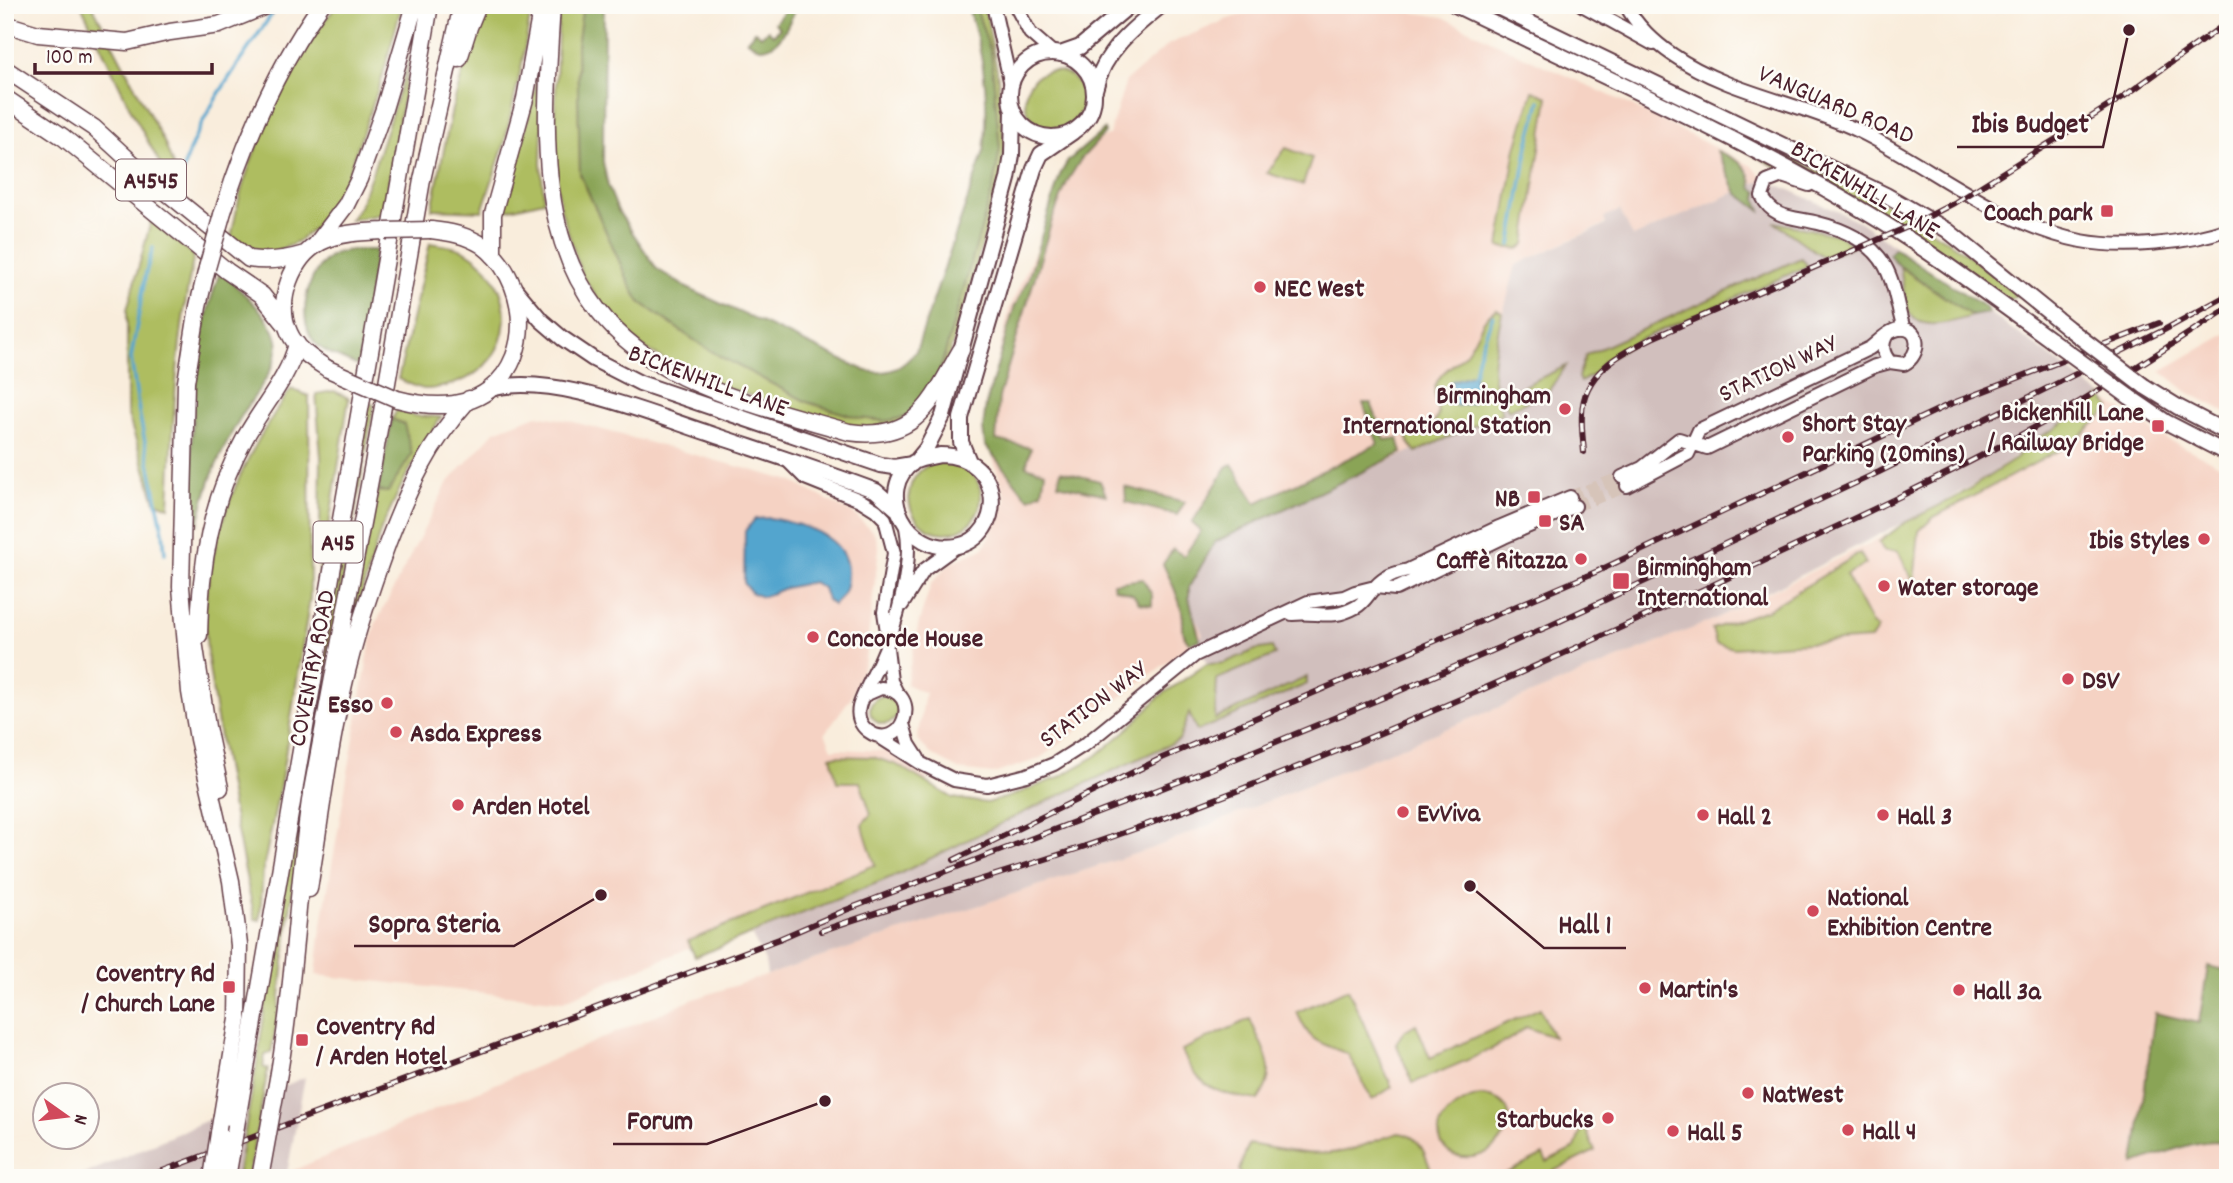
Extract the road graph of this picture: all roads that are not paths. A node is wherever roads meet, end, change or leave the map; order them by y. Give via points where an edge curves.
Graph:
1 (268, 5) edge
2 (321, 5) edge
3 (415, 5) edge
4 (429, 5) edge
5 (462, 5) edge
6 (478, 5) edge
7 (542, 5) edge
8 (552, 5) edge
9 (993, 5) edge
10 (1015, 5) edge
11 (1130, 5) edge
12 (1162, 5) edge
13 (1455, 5) edge
14 (1493, 5) edge
15 (1582, 5) edge
16 (1626, 5) edge
17 (5, 24) edge
18 (1056, 53) junction
19 (1672, 54) junction
20 (5, 69) edge
21 (1011, 85) junction
22 (1094, 93) junction
23 (5, 98) edge
24 (1013, 110) junction
25 (1073, 132) junction
26 (1830, 191) junction
27 (2228, 229) edge
28 (310, 250) junction
29 (493, 255) junction
30 (515, 289) junction
31 (286, 325) junction
32 (1904, 329) junction
33 (1886, 336) junction
34 (297, 344) junction
35 (392, 344) junction
36 (961, 350) junction
37 (1890, 362) junction
38 (490, 389) junction
39 (469, 399) junction
40 (2228, 433) edge
41 (1692, 443) junction
42 (2228, 454) edge
43 (968, 459) junction
44 (786, 460) junction
45 (914, 462) junction
46 (1625, 481) tunnel mouth
47 (1572, 501) tunnel mouth
48 (898, 510) junction
49 (906, 527) junction
50 (183, 538) junction
51 (957, 546) junction
52 (898, 611) junction
53 (888, 645) junction
54 (198, 657) junction
55 (897, 693) junction
56 (865, 695) junction
57 (903, 724) junction
58 (878, 736) junction
59 (922, 764) junction
60 (293, 974) junction
61 (245, 1078) junction
62 (212, 1178) edge
63 (227, 1178) edge
64 (260, 1178) edge

1 - 17 highway via 219,25 127,42 38,34
2 - 50 highway, bridge via 270,88 240,158 207,268 186,382
3 - 28 highway via 359,180 346,205
4 - 61 highway, COVENTRY ROAD / A45
5 - 35 highway, COVENTRY ROAD / A45 via 422,180
6 - 35 highway via 449,96
7 - 29 highway via 525,99 493,215
8 - 36 highway via 546,150 553,207 564,248 586,293 631,344 675,373 707,387 864,434 891,431 918,417 935,398
9 - 21 street
10 - 18 street via 1030,33
11 - 18 main road via 1080,47
12 - 22 main road via 1107,58 1098,72
13 - 26 main road, BICKENHILL LANE
14 - 40 main road, BICKENHILL LANE, bridge via 1886,195 1947,230 2144,386
15 - 19 street
16 - 19 street, VANGUARD ROAD via 1635,20
18 - 21 main road via 1042,54 1022,66
18 - 22 main road via 1070,57 1087,72
19 - 27 street, VANGUARD ROAD via 1717,79 1858,131 2026,224 2083,241 2143,246
20 - 28 highway, A4545 via 94,128 248,259 285,260
21 - 24 main road
22 - 25 main road via 1089,116
23 - 31 highway, A4545 via 63,137 262,295
24 - 25 main road via 1018,121 1038,135
24 - 36 main road via 1008,179
25 - 43 main road via 1041,154 1034,169 961,418 961,442
26 - 32 street via 1782,176 1767,182 1762,196 1777,214 1845,231 1868,246 1885,266
26 - 42 main road, BICKENHILL LANE, bridge via 1918,246 2166,422
28 - 29 highway, bridge via 342,235 431,230 469,238
28 - 31 highway via 288,284
29 - 30 highway
30 - 38 highway via 520,311 518,340 512,360
30 - 45 main road, BICKENHILL LANE via 562,338 640,383 881,465
31 - 34 highway
32 - 33 street
32 - 37 street via 1918,343 1915,355 1904,364
33 - 37 street via 1883,348
33 - 41 street, STATION WAY via 1870,348 1699,430
34 - 39 highway, bridge via 328,369 397,398 440,405
34 - 54 highway via 288,371 243,441 214,512 202,571
35 - 60 highway, COVENTRY ROAD / A45 via 310,801
36 - 45 main road via 943,416 931,442
37 - 41 street, STATION WAY via 1707,448
38 - 39 highway
38 - 44 main road, BICKENHILL LANE via 548,387 582,393
39 - 60 highway via 418,469 366,604 335,726
41 - 46 street, STATION WAY via 1688,454
43 - 45 main road via 940,455
43 - 51 main road via 987,478 992,502 980,532
44 - 48 main road, BICKENHILL LANE via 876,491
44 - 53 street via 806,478 860,500 885,519 894,553 884,612
45 - 48 main road via 898,488
47 - 59 street, STATION WAY via 1392,573 1375,587 1308,602 1195,654 1087,743 1054,764 987,785 954,780
48 - 49 main road
49 - 51 main road via 935,544
49 - 52 street via 906,565
50 - 54 highway
50 - 62 highway, bridge via 181,587 190,692 231,881 239,945 238,1019
51 - 52 street via 924,570
52 - 53 street
53 - 55 street via 891,681
53 - 56 street
54 - 61 highway via 248,936 242,1042
55 - 56 street via 881,688
55 - 57 street via 905,705
56 - 58 street via 858,708 860,722
57 - 58 street via 892,734
57 - 59 street
58 - 59 street, STATION WAY
60 - 64 highway, COVENTRY ROAD / A45, bridge
61 - 63 highway, COVENTRY ROAD / A45, bridge

